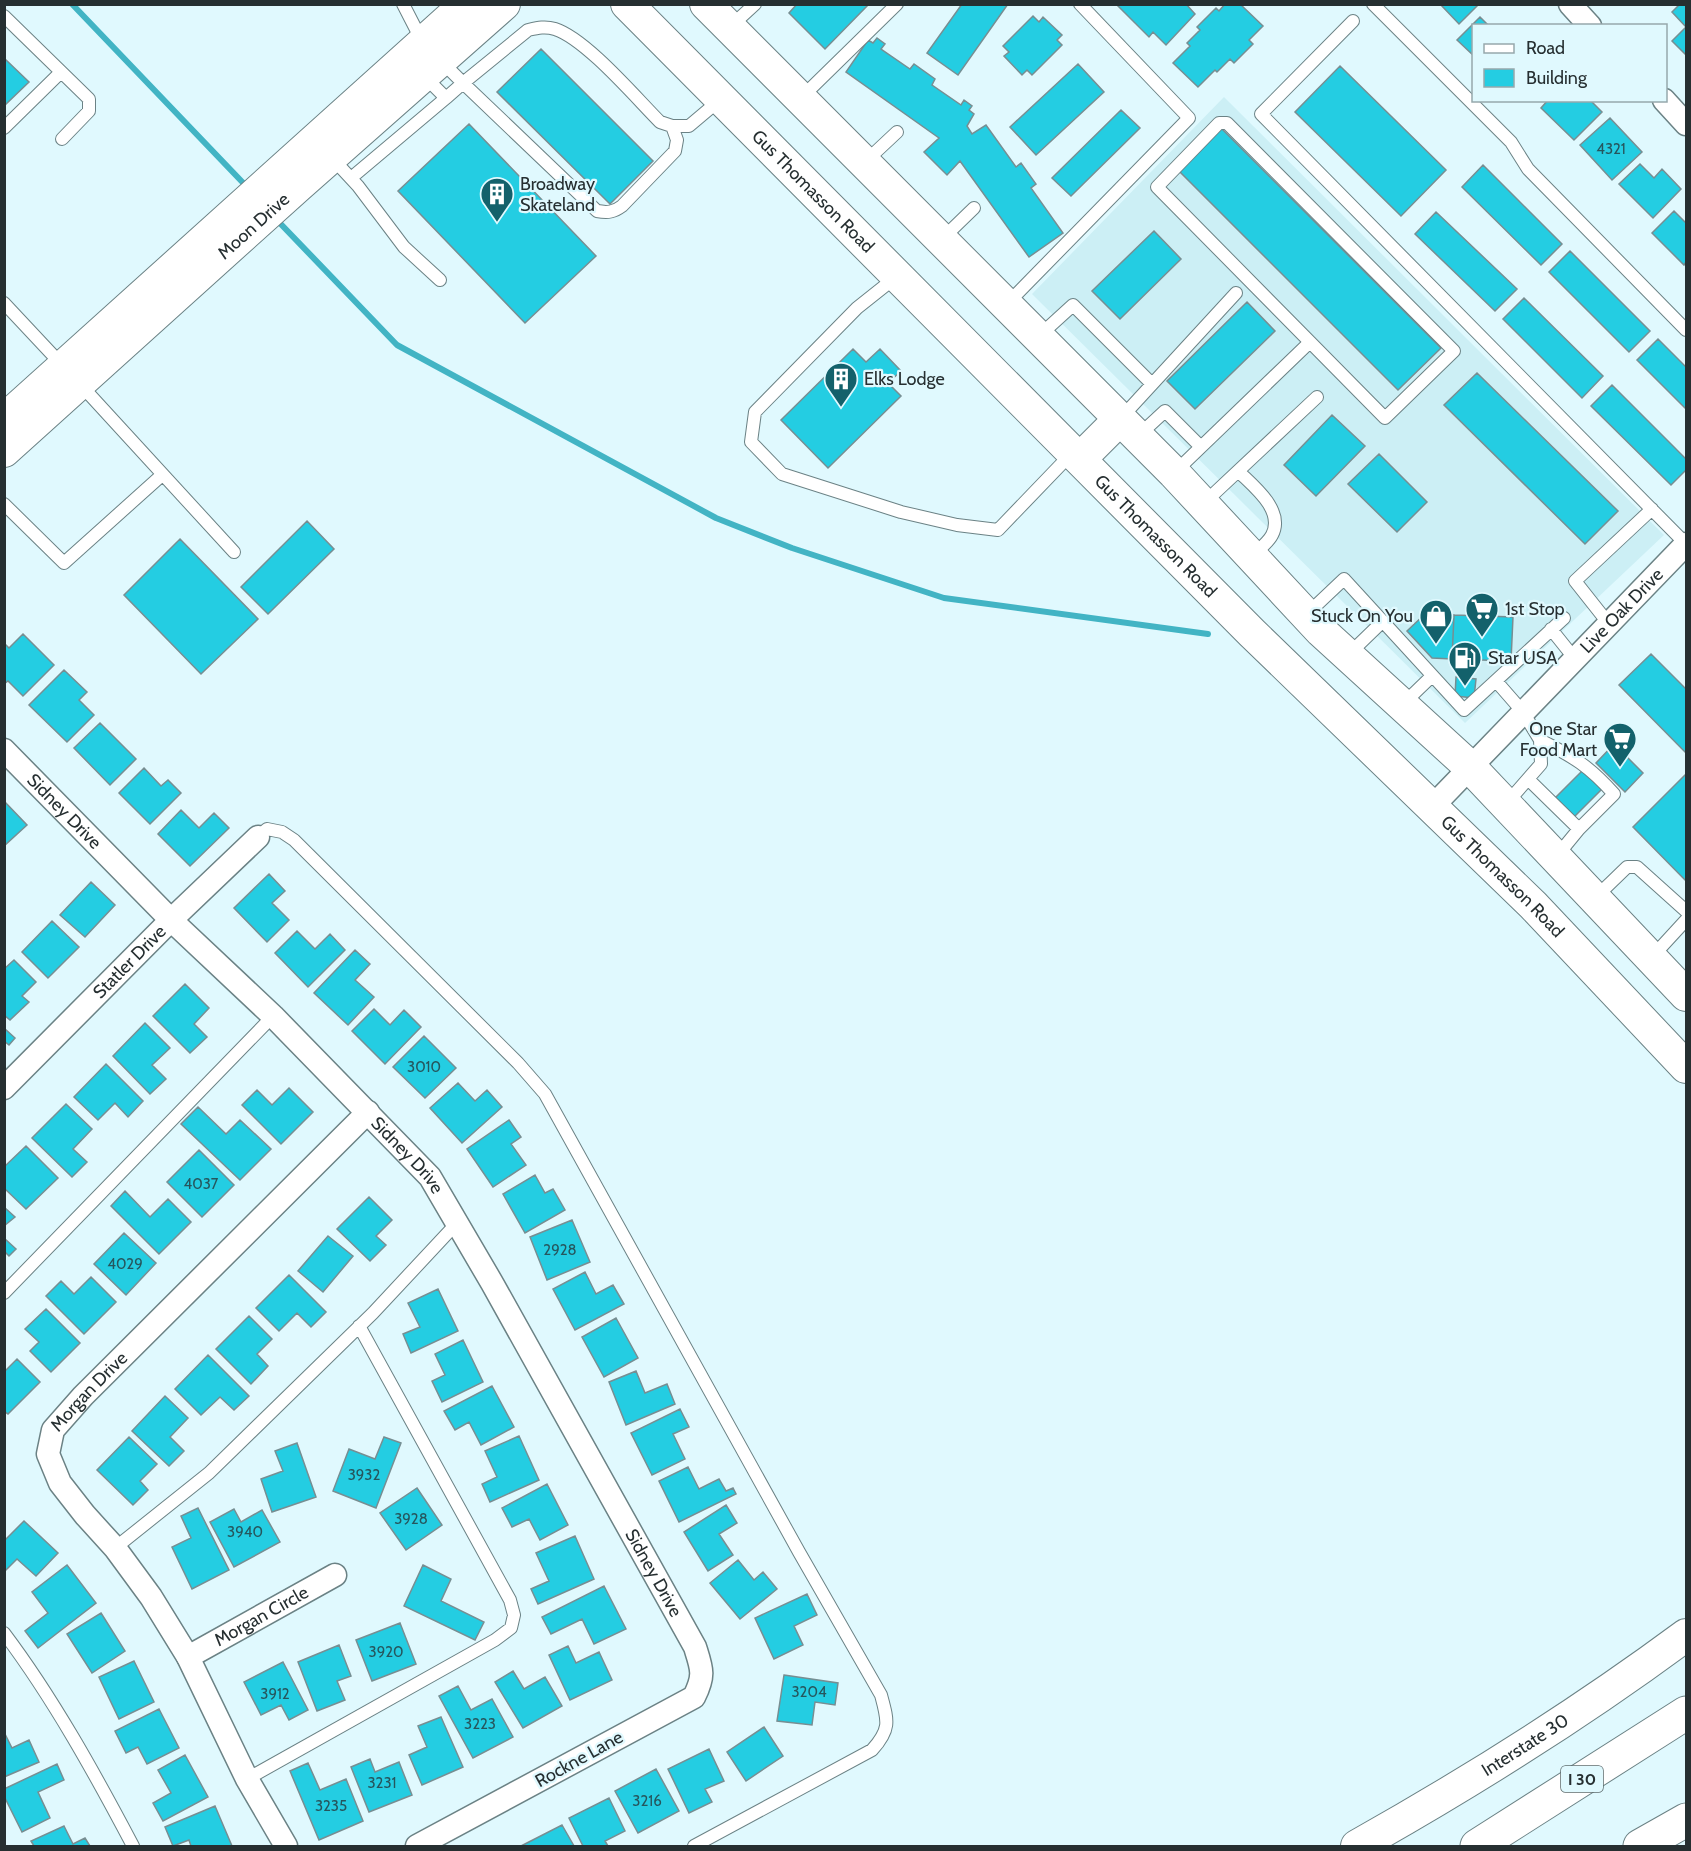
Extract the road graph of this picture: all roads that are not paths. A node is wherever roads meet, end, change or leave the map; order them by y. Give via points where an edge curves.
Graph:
1 (403, 4) edge
2 (466, 4) edge
3 (504, 4) edge
4 (627, 4) edge
5 (706, 4) edge
6 (755, 4) edge
7 (897, 4) edge
8 (1080, 4) edge
9 (1373, 4) edge
10 (1570, 4) edge
11 (4, 16) edge
12 (1353, 21) dead end
13 (1588, 24) edge
14 (729, 27) junction
15 (423, 60) junction
16 (61, 72) junction
17 (463, 83) junction
18 (446, 98) junction
19 (721, 99) junction
20 (800, 99) junction
21 (1666, 102) edge
22 (1686, 124) edge
23 (672, 126) junction
24 (4, 128) edge
25 (897, 132) dead end
26 (62, 139) dead end
27 (332, 158) junction
28 (864, 163) junction
29 (974, 208) dead end
30 (941, 240) junction
31 (897, 276) junction
32 (440, 280) dead end
33 (1236, 292) dead end
34 (4, 303) edge
35 (1006, 305) junction
36 (1686, 330) edge
37 (1038, 336) junction
38 (1310, 342) junction
39 (71, 375) junction
40 (1152, 384) junction
41 (1317, 397) dead end
42 (4, 420) edge
43 (1129, 428) junction
44 (1201, 447) junction
45 (4, 451) edge
46 (1076, 456) junction
47 (1238, 471) junction
48 (1174, 473) junction
49 (162, 475) junction
50 (4, 504) edge
51 (1203, 504) junction
52 (1652, 509) junction
53 (1686, 544) edge
54 (234, 552) dead end
55 (1252, 556) junction
56 (1307, 615) junction
57 (1564, 618) dead end
58 (1383, 621) junction
59 (1609, 624) junction
60 (1551, 629) junction
61 (1348, 655) junction
62 (1575, 659) junction
63 (1432, 676) junction
64 (1496, 681) junction
65 (1402, 704) junction
66 (1523, 712) junction
67 (1540, 740) junction
68 (4, 750) edge
69 (1470, 767) junction
70 (1528, 779) junction
71 (1506, 804) junction
72 (1432, 807) junction
73 (1579, 829) junction
74 (258, 837) joint
75 (1556, 857) junction
76 (1595, 898) junction
77 (1686, 911) edge
78 (171, 920) junction
79 (1686, 920) edge
80 (1651, 958) junction
81 (1686, 995) edge
82 (273, 1016) junction
83 (1680, 1053) edge
84 (4, 1088) edge
85 (368, 1112) junction
86 (457, 1222) junction
87 (4, 1293) edge
88 (359, 1326) junction
89 (115, 1548) junction
90 (335, 1575) dead end
91 (4, 1633) edge
92 (1686, 1635) edge
93 (695, 1647) joint
94 (188, 1657) junction
95 (1686, 1713) edge
96 (247, 1779) junction
97 (1686, 1820) edge
98 (133, 1846) edge
99 (286, 1846) edge
100 (417, 1846) edge
101 (694, 1846) edge
102 (1357, 1846) edge
103 (1478, 1846) edge
104 (1640, 1846) edge

1 - 15 lane
2 - 15 main road, Moon Drive
3 - 15 main road, Moon Drive
4 - 19 main road, Gus Thomasson Road
5 - 14 main road
6 - 14 lane
7 - 20 lane
8 - 35 lane via 1189,118
9 - 36 lane via 1511,142 1528,169
10 - 13 street
11 - 16 lane
12 - 52 lane via 1261,114
14 - 20 main road
15 - 17 lane
15 - 18 lane
15 - 27 main road, Moon Drive
16 - 24 lane
16 - 26 lane via 88,99 89,111
17 - 18 lane
17 - 23 lane via 528,30 555,29 577,40 660,122
17 - 23 lane via 597,211 606,213 622,206 675,151 677,141
18 - 27 lane
19 - 23 lane via 689,126
19 - 31 main road, Gus Thomasson Road
20 - 28 main road
21 - 22 street
25 - 28 lane
27 - 32 lane via 404,247
27 - 39 main road, Moon Drive via 290,178
28 - 30 main road
29 - 30 lane
30 - 35 main road
31 - 46 main road, Gus Thomasson Road
31 - 46 lane via 857,308 755,412 751,442 782,474 901,512 998,530
33 - 40 lane
34 - 39 lane
35 - 37 main road
37 - 40 lane via 1073,305
37 - 43 main road
38 - 38 lane via 1157,187 1219,123 1227,123 1454,351 1385,418
38 - 44 lane
39 - 42 main road, Moon Drive
39 - 45 main road, Moon Drive
39 - 49 lane
40 - 43 lane
41 - 47 lane
43 - 44 lane via 1165,411
43 - 46 main road
43 - 48 main road
44 - 48 lane
46 - 72 main road, Gus Thomasson Road
47 - 51 lane
47 - 55 lane via 1267,501 1275,525 1272,536
48 - 51 main road
49 - 50 lane via 64,563
49 - 54 lane
51 - 55 main road
52 - 53 lane
52 - 59 lane via 1575,581
53 - 59 street, Live Oak Drive
55 - 56 main road
56 - 58 lane via 1344,579
56 - 61 main road
57 - 60 lane
58 - 61 lane
58 - 63 lane
59 - 62 street, Live Oak Drive
60 - 62 lane
60 - 64 lane
61 - 65 main road
62 - 66 street, Live Oak Drive
63 - 64 lane via 1464,710
63 - 65 lane
64 - 66 lane
65 - 69 main road
66 - 67 lane
66 - 69 street, Live Oak Drive
67 - 70 lane via 1541,764
67 - 73 lane via 1573,757 1614,794
68 - 78 street, Sidney Drive
69 - 71 main road
69 - 72 street, Live Oak Drive
70 - 71 lane
70 - 73 lane
71 - 75 main road
72 - 83 main road, Gus Thomasson Road
73 - 75 lane
74 - 78 street, Statler Drive
74 - 101 lane via 267,829 294,840 545,1094 880,1695 887,1716 885,1736 872,1750
75 - 76 main road
76 - 77 lane via 1627,867 1637,867
76 - 80 main road
78 - 82 street, Sidney Drive
78 - 84 street, Statler Drive
79 - 80 lane
80 - 81 main road
82 - 85 street, Sidney Drive
82 - 87 lane
85 - 86 street, Sidney Drive via 430,1177
85 - 89 street, Morgan Drive via 53,1430 48,1454 60,1484
86 - 88 lane
86 - 93 street, Sidney Drive
88 - 89 lane via 209,1473
88 - 96 lane via 510,1600 512,1628
89 - 94 street, Morgan Drive
90 - 94 street, Morgan Circle
91 - 98 lane via 22,1656
92 - 102 main road, Interstate 30 via 1553,1728
93 - 100 street, Rockne Lane via 701,1683 694,1697
94 - 96 street, Morgan Drive
95 - 103 highway, I 30
96 - 99 street, Morgan Drive
97 - 104 highway

